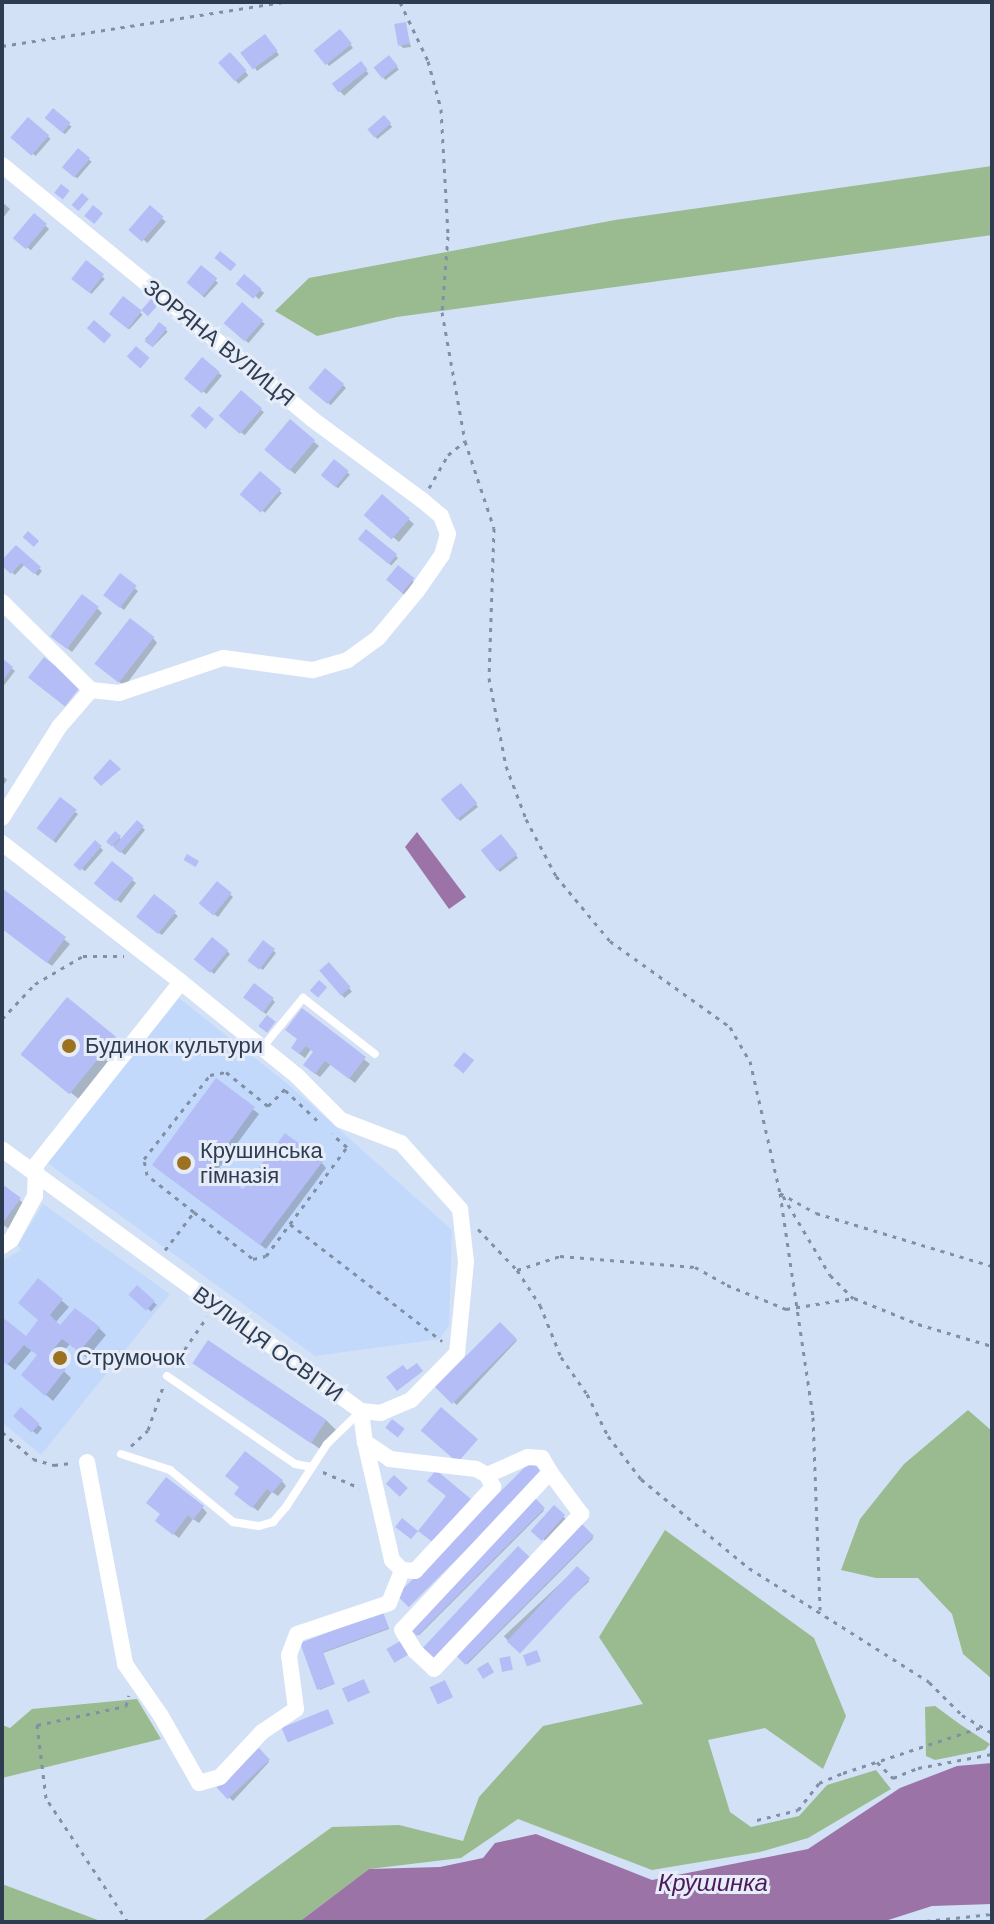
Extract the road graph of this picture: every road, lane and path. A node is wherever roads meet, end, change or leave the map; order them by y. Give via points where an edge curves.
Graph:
1 (282, 2) edge
2 (400, 2) edge
3 (2, 46) edge
4 (2, 165) edge
5 (465, 441) junction
6 (422, 500) junction
7 (2, 602) edge
8 (91, 690) junction
9 (2, 818) edge
10 (2, 843) edge
11 (148, 956) junction
12 (181, 982) junction
13 (2, 1019) edge
14 (262, 1048) junction
15 (375, 1054) dead end
16 (297, 1076) junction
17 (284, 1089) junction
18 (2, 1149) edge
19 (36, 1175) junction
20 (780, 1193) junction
21 (460, 1209) junction
22 (194, 1212) junction
23 (290, 1224) junction
24 (2, 1246) edge
25 (156, 1263) junction
26 (992, 1266) edge
27 (517, 1270) junction
28 (854, 1298) junction
29 (216, 1306) junction
30 (798, 1308) junction
31 (992, 1346) edge
32 (457, 1353) junction
33 (167, 1376) junction
34 (361, 1411) junction
35 (2, 1432) edge
36 (365, 1442) junction
37 (121, 1454) joint
38 (87, 1462) joint
39 (312, 1467) junction
40 (550, 1472) junction
41 (487, 1475) junction
42 (377, 1495) junction
43 (402, 1570) junction
44 (389, 1603) junction
45 (820, 1610) junction
46 (402, 1630) junction
47 (134, 1680) junction
48 (982, 1727) junction
49 (992, 1733) edge
50 (992, 1754) edge
51 (877, 1762) junction
52 (757, 1820) dead end
53 (992, 1914) edge
54 (128, 1922) edge
55 (916, 1922) edge

1 - 3 path
2 - 5 path via 428,61 441,109 448,236 442,312
4 - 6 street, ЗОРЯНА ВУЛИЦЯ via 312,419
5 - 6 path via 448,455
5 - 20 path via 494,528 489,678 506,766 526,819 556,876 610,941 730,1027 750,1061
6 - 8 street, ЗОРЯНА ВУЛИЦЯ via 441,516 448,534 442,555 378,638 348,660 312,670 223,658 119,693
7 - 8 street
8 - 9 street via 59,727
10 - 11 street
11 - 12 street
11 - 13 path via 83,956 35,984
12 - 14 street
12 - 19 street via 36,1165
14 - 15 lane via 303,998
14 - 16 street
16 - 17 path
16 - 21 street via 341,1120 401,1143
17 - 22 path via 268,1106 226,1072 210,1075 144,1159 147,1175
17 - 23 path via 347,1147
18 - 19 street, ВУЛИЦЯ ОСВІТИ
19 - 24 street via 35,1196 11,1240
19 - 25 street, ВУЛИЦЯ ОСВІТИ
20 - 26 path via 816,1213
20 - 28 path via 830,1275
20 - 30 path
21 - 27 path
21 - 32 street via 466,1262
22 - 23 path via 253,1259 266,1256
22 - 25 path
23 - 32 path
25 - 29 street, ВУЛИЦЯ ОСВІТИ
27 - 30 path via 560,1256 695,1267 761,1300
27 - 45 path via 540,1305 561,1357 608,1436 641,1479 749,1568
28 - 30 path
28 - 31 path
29 - 33 path
29 - 34 street, ВУЛИЦЯ ОСВІТИ
30 - 45 path via 813,1417
32 - 34 street, ВУЛИЦЯ ОСВІТИ via 411,1400 381,1413
33 - 37 path via 148,1430
33 - 39 lane via 295,1464
34 - 36 street
34 - 39 lane
35 - 38 path via 33,1459 54,1465
36 - 41 street via 390,1459 476,1469
36 - 42 street
37 - 39 lane via 170,1470 233,1522 246,1526 273,1522
38 - 47 street via 125,1664
39 - 42 path
40 - 41 street via 542,1458 528,1457
40 - 46 street
40 - 46 street via 581,1514 434,1669
41 - 43 street via 493,1487 415,1571
42 - 43 street via 392,1560
43 - 44 street
44 - 46 street
44 - 47 street via 297,1634 289,1655 296,1709 262,1732 220,1777 199,1783
45 - 48 path via 929,1682
47 - 54 path via 126,1706 37,1725 46,1798
48 - 49 path
48 - 51 path
50 - 51 path via 893,1778
51 - 52 path via 819,1783 798,1810
53 - 55 path

